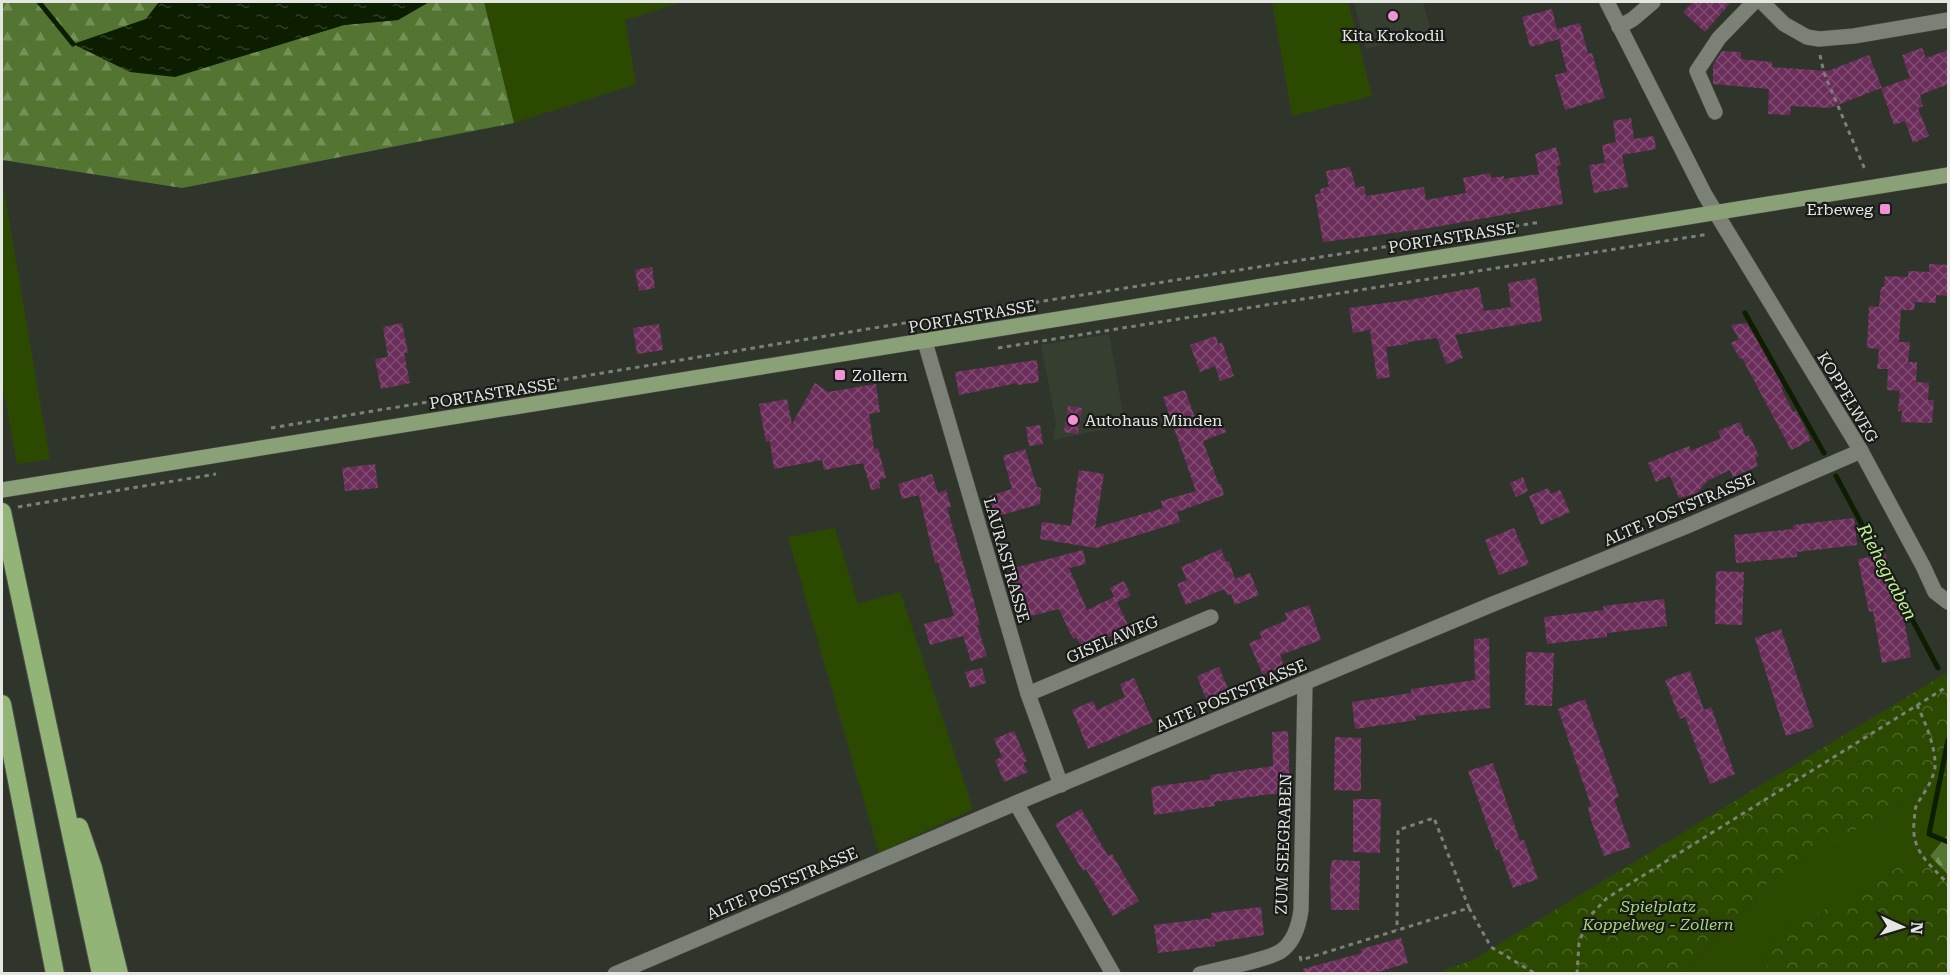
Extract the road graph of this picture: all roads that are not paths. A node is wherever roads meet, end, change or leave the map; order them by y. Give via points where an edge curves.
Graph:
1 (1607, 2) edge
2 (1653, 2) edge
3 (1754, 2) edge
4 (1762, 2) edge
5 (1948, 20) edge
6 (1619, 27) junction
7 (1715, 112) dead end
8 (1948, 175) edge
9 (1715, 212) junction
10 (925, 342) junction
11 (1861, 451) junction
12 (2, 490) edge
13 (7, 510) edge
14 (1947, 602) edge
15 (1211, 617) dead end
16 (1305, 683) junction
17 (1028, 694) junction
18 (2, 704) edge
19 (52, 752) junction
20 (1061, 785) junction
21 (1016, 803) junction
22 (31, 846) junction
23 (55, 974) edge
24 (65, 974) edge
25 (101, 974) edge
26 (119, 974) edge
27 (615, 974) edge
28 (1113, 974) edge
29 (1200, 974) edge

1 - 6 street
2 - 6 street
3 - 7 street via 1719,38 1697,71
4 - 5 street via 1784,24 1819,39
6 - 9 street
8 - 9 main road, PORTASTRASSE
9 - 10 main road, PORTASTRASSE
9 - 11 street, KOPPELWEG
10 - 12 main road, PORTASTRASSE
10 - 17 street, LAURASTRASSE
11 - 14 street, KOPPELWEG via 1935,592
11 - 16 street, ALTE POSTSTRASSE
13 - 19 highway via 10,558
15 - 17 street, GISELAWEG
16 - 20 street, ALTE POSTSTRASSE
16 - 29 street, ZUM SEEGRABEN via 1299,925 1286,947 1273,955
17 - 20 street, LAURASTRASSE
18 - 22 highway
19 - 25 highway
19 - 26 highway via 93,868
20 - 21 street, ALTE POSTSTRASSE
21 - 27 street, ALTE POSTSTRASSE
21 - 28 street
22 - 23 highway
22 - 24 highway

